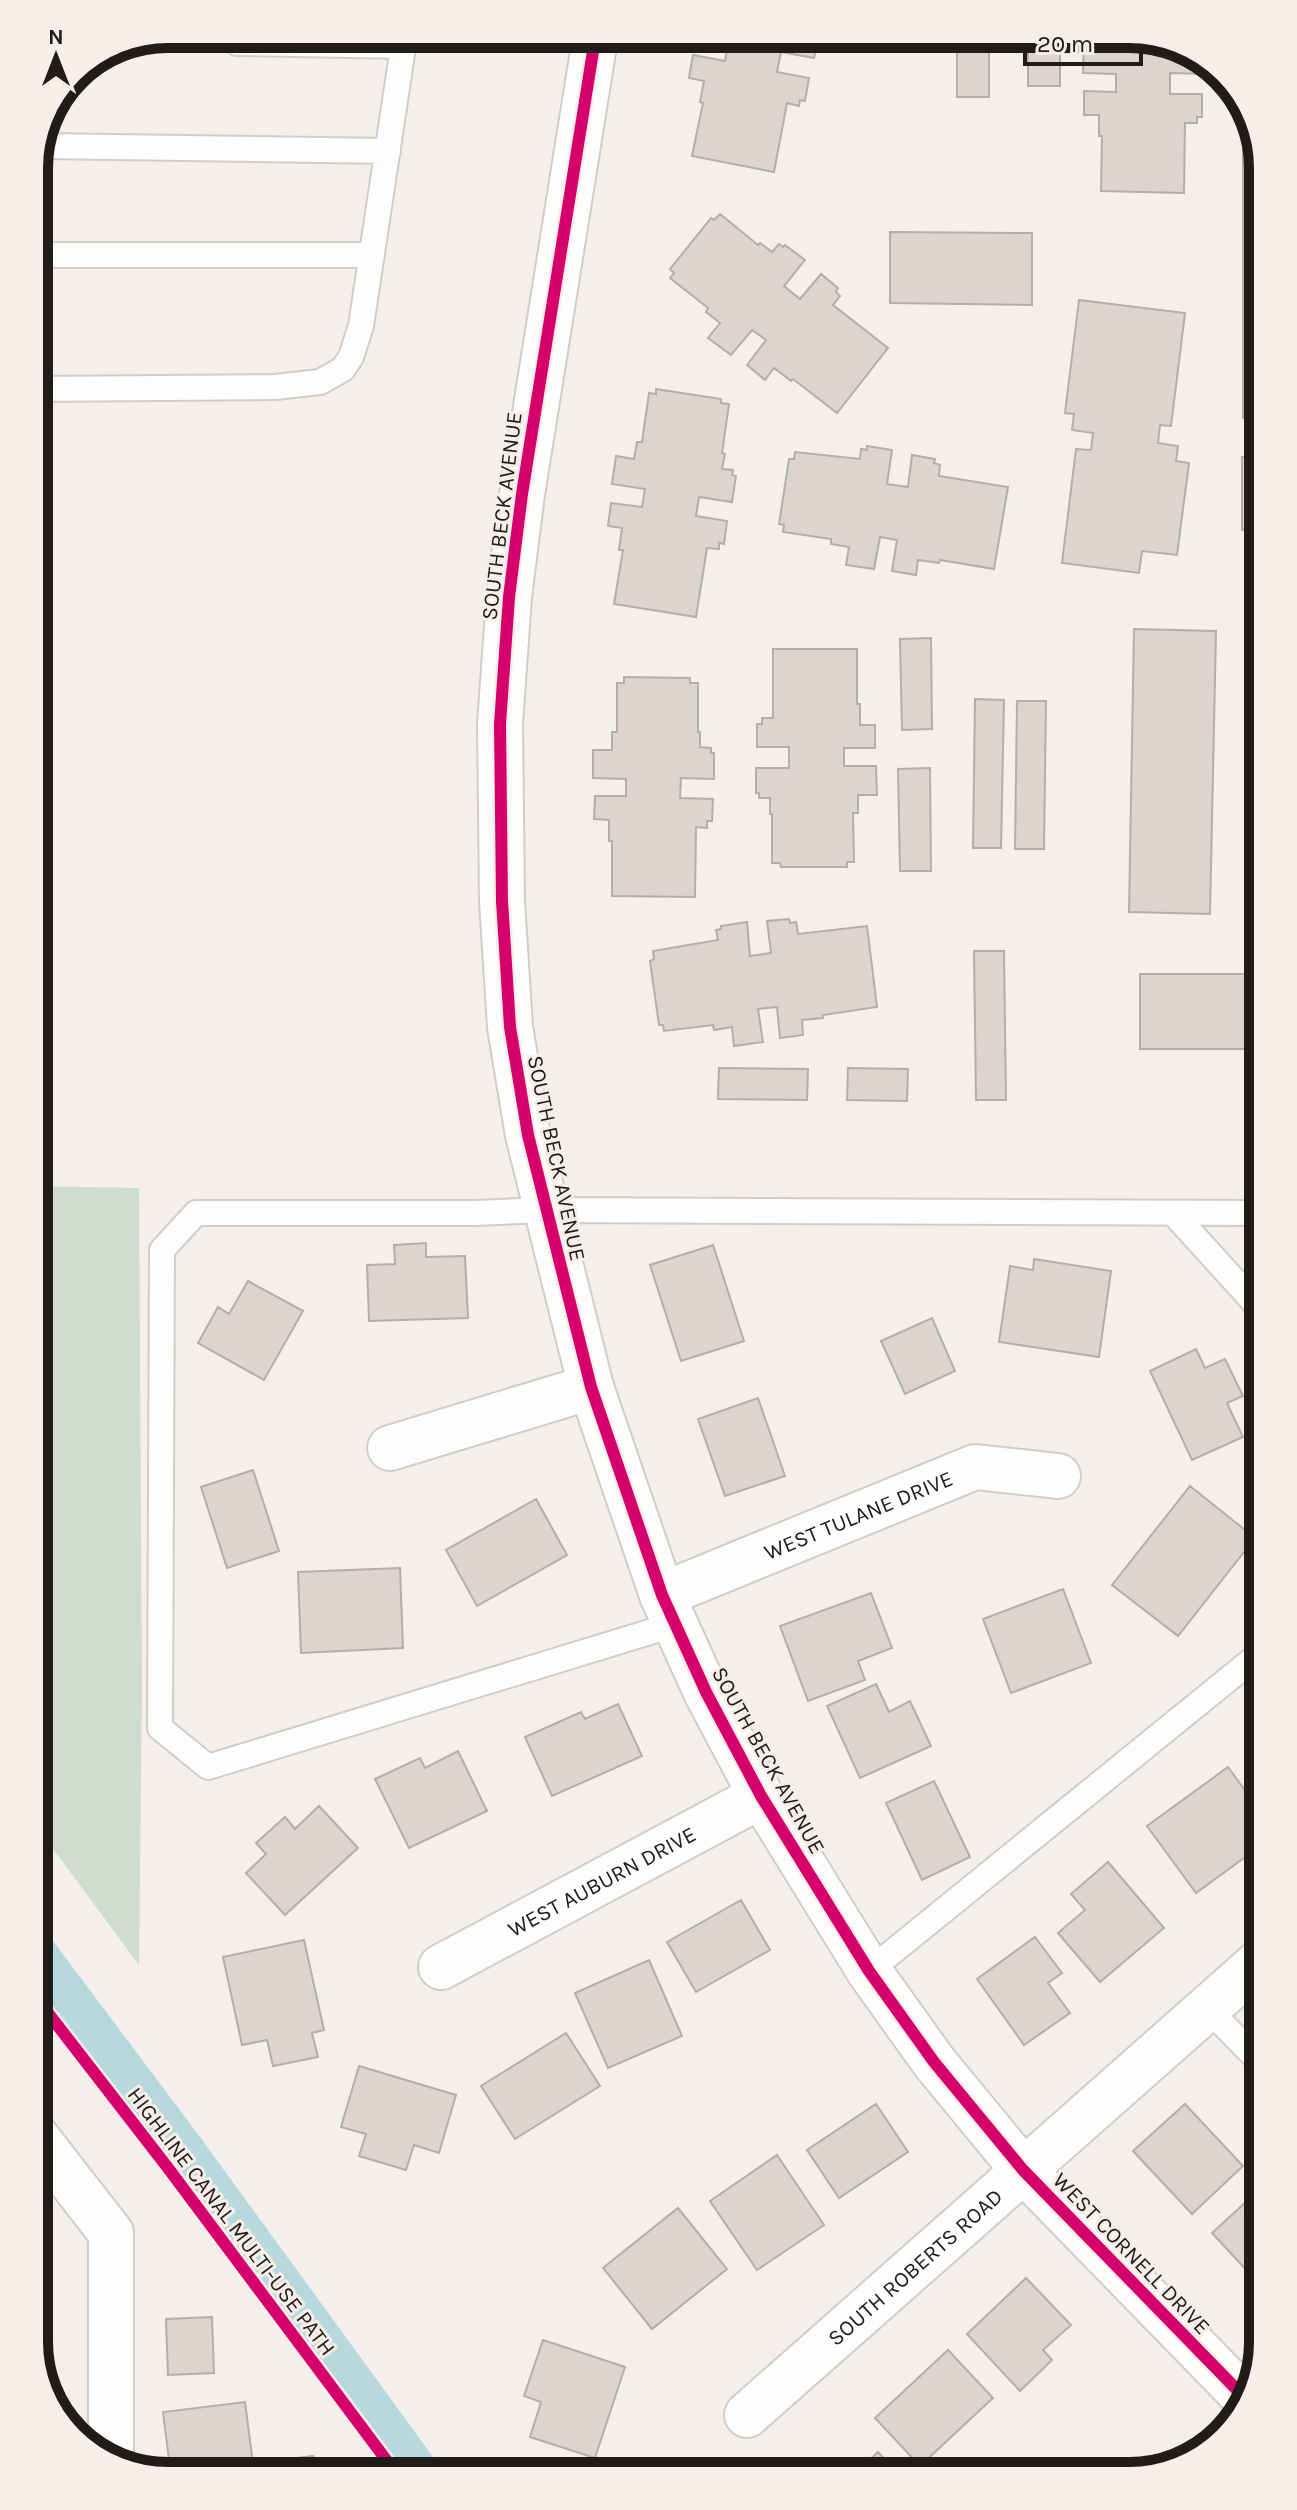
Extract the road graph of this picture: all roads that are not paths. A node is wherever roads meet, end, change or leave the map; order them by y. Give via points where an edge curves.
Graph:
1 (403, 48) edge
2 (594, 48) edge
3 (50, 146) edge
4 (388, 151) junction
5 (48, 255) edge
6 (372, 255) junction
7 (48, 389) edge
8 (545, 1210) junction
9 (1174, 1214) junction
10 (1249, 1214) edge
11 (1249, 1297) edge
12 (591, 1387) junction
13 (390, 1448) dead end
14 (1058, 1476) dead end
15 (669, 1609) junction
16 (1249, 1662) edge
17 (761, 1796) junction
18 (441, 1967) dead end
19 (869, 1971) junction
20 (1249, 1971) edge
21 (1207, 2008) junction
22 (1249, 2051) edge
23 (48, 2152) edge
24 (1023, 2170) junction
25 (1239, 2391) edge
26 (747, 2415) dead end
27 (111, 2448) edge

1 - 4 lane
2 - 8 street, SOUTH BECK AVENUE via 522,494 500,724 510,1027
3 - 4 lane
4 - 6 lane
5 - 6 lane
6 - 7 lane via 351,357 343,369 320,382
8 - 9 lane
8 - 12 street, SOUTH BECK AVENUE
8 - 15 lane via 196,1213 162,1250 160,1728 208,1767
9 - 10 lane
9 - 11 lane
12 - 13 street
12 - 15 street, SOUTH BECK AVENUE
14 - 15 street, WEST TULANE DRIVE via 975,1467
15 - 17 street, SOUTH BECK AVENUE
16 - 19 lane
17 - 18 street, WEST AUBURN DRIVE
17 - 19 street, SOUTH BECK AVENUE
19 - 24 street, SOUTH BECK AVENUE via 934,2062
20 - 21 street, SOUTH ROBERTS ROAD
21 - 22 lane
21 - 24 street, SOUTH ROBERTS ROAD
23 - 27 street via 111,2233
24 - 25 street, WEST CORNELL DRIVE
24 - 26 street, SOUTH ROBERTS ROAD

